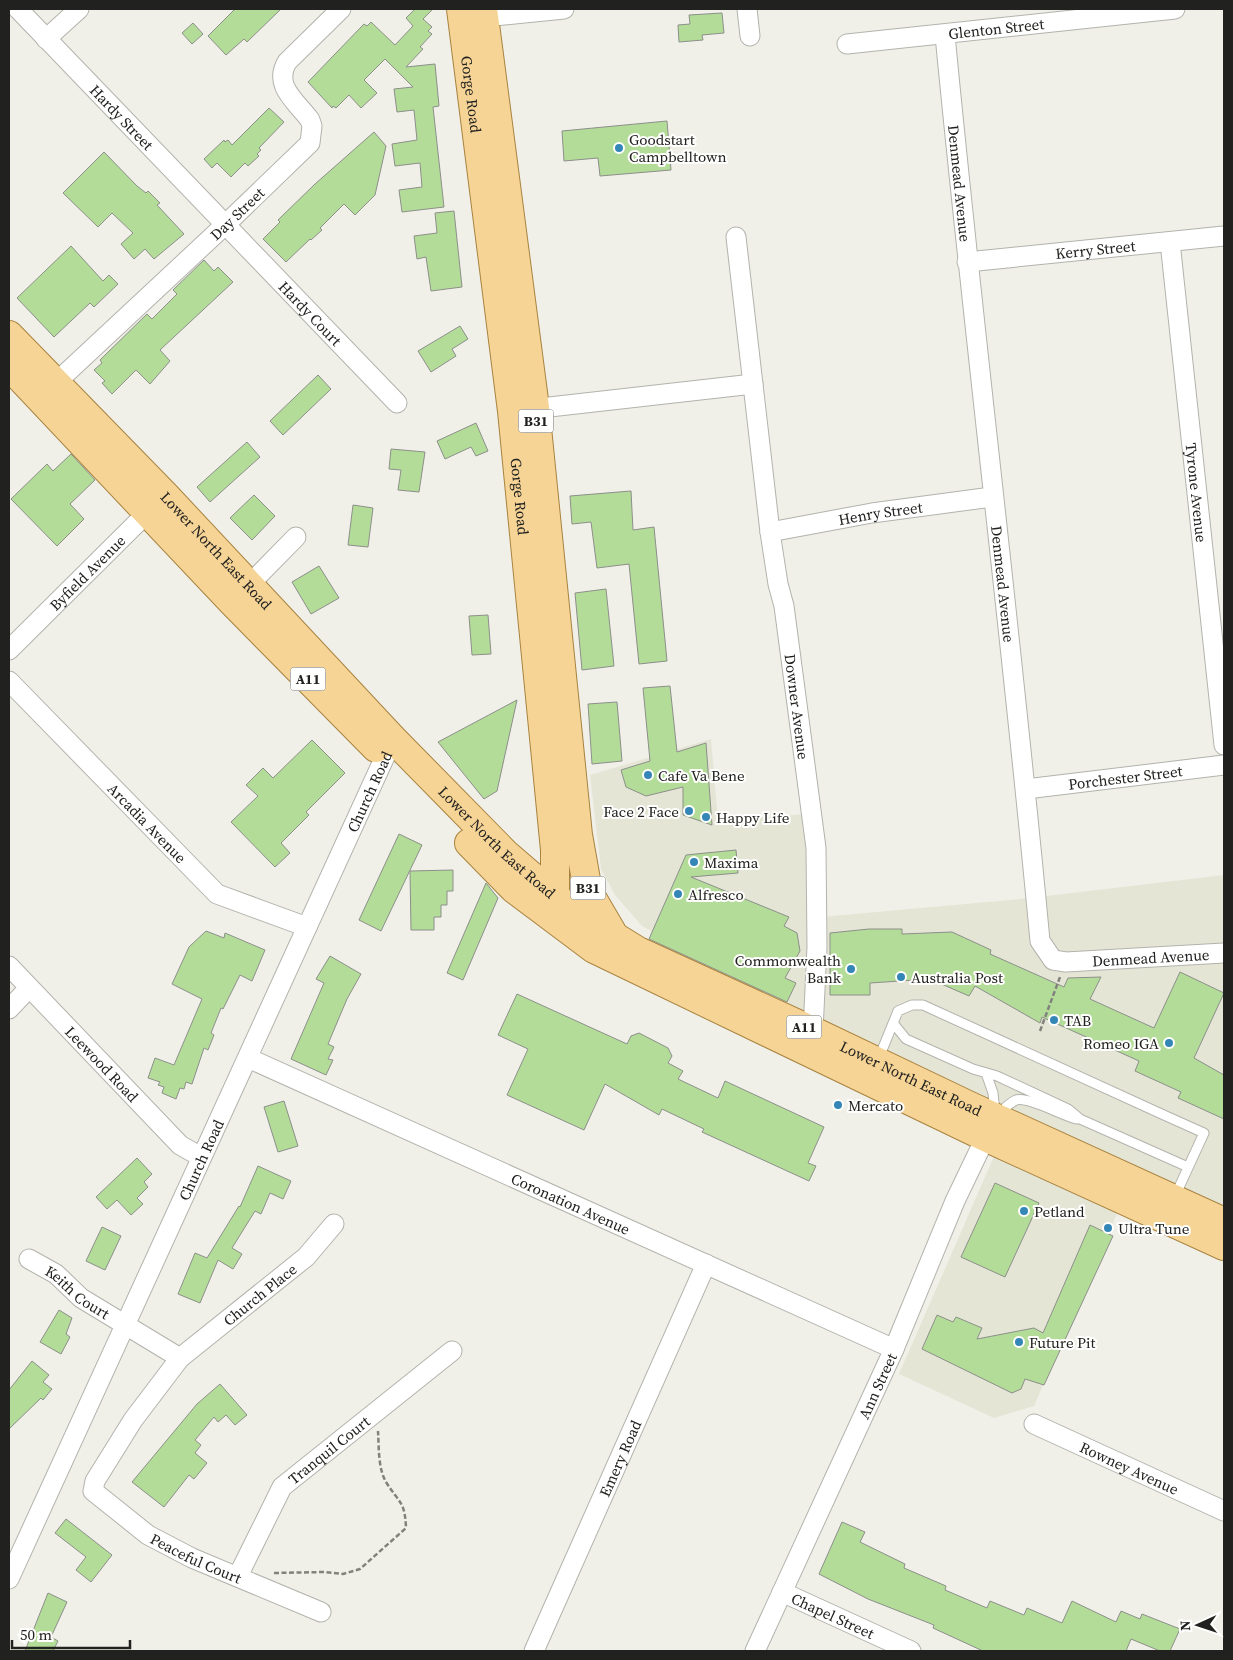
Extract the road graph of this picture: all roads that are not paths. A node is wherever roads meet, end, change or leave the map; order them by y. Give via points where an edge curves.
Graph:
1 (18, 9) edge
2 (79, 9) edge
3 (341, 9) edge
4 (564, 9) edge
5 (747, 9) edge
6 (1175, 9) edge
7 (476, 12) edge
8 (944, 35) junction
9 (750, 36) dead end
10 (46, 39) junction
11 (847, 44) dead end
12 (226, 224) junction
13 (736, 236) dead end
14 (1224, 236) edge
15 (1170, 242) junction
16 (967, 262) junction
17 (9, 335) edge
18 (9, 366) edge
19 (753, 384) junction
20 (48, 390) junction
21 (397, 403) dead end
22 (523, 410) junction
23 (992, 497) junction
24 (157, 504) junction
25 (770, 532) junction
26 (296, 536) dead end
27 (241, 593) junction
28 (9, 650) edge
29 (9, 682) edge
30 (1224, 745) edge
31 (389, 748) junction
32 (1224, 765) edge
33 (1026, 788) junction
34 (578, 835) junction
35 (550, 905) junction
36 (307, 927) junction
37 (614, 936) junction
38 (1224, 954) edge
39 (9, 966) edge
40 (29, 988) junction
41 (9, 1009) edge
42 (894, 1023) junction
43 (813, 1030) junction
44 (248, 1058) junction
45 (878, 1062) junction
46 (986, 1072) junction
47 (1080, 1119) junction
48 (990, 1127) junction
49 (201, 1157) junction
50 (1188, 1167) junction
51 (1173, 1198) junction
52 (1224, 1222) edge
53 (334, 1224) dead end
54 (1224, 1246) edge
55 (29, 1259) dead end
56 (706, 1264) junction
57 (126, 1323) junction
58 (894, 1348) junction
59 (452, 1351) dead end
60 (180, 1358) junction
61 (1034, 1424) dead end
62 (95, 1481) joint
63 (1224, 1511) edge
64 (238, 1576) junction
65 (9, 1579) edge
66 (782, 1592) junction
67 (321, 1612) dead end
68 (534, 1651) edge
69 (755, 1651) edge
70 (911, 1651) edge

1 - 10 street, Hardy Street
2 - 10 street
3 - 12 street, Day Street via 287,62 282,71 284,85 310,120 310,143
4 - 7 street
5 - 9 street
6 - 8 street, Glenton Street
7 - 22 main road, Gorge Road / B31
8 - 11 street, Glenton Street
8 - 16 street, Denmead Avenue
10 - 12 street, Hardy Street
12 - 20 street, Day Street
12 - 21 street, Hardy Court
13 - 19 street, Downer Avenue
14 - 15 street, Kerry Street
15 - 16 street, Kerry Street
15 - 30 street, Tyrone Avenue
16 - 23 street, Denmead Avenue
17 - 20 main road, Lower North East Road / A11
18 - 20 main road, Lower North East Road / A11
19 - 22 street
19 - 25 street, Downer Avenue
20 - 24 main road, Lower North East Road / A11
22 - 34 main road, Gorge Road / B31
22 - 35 main road, Gorge Road / B31 via 555,850
23 - 25 street, Henry Street via 872,513
23 - 33 street, Denmead Avenue
24 - 27 main road, Lower North East Road / A11
24 - 28 street, Byfield Avenue
25 - 43 street, Downer Avenue via 785,612 816,848 817,947
26 - 27 street
27 - 31 main road, Lower North East Road / A11
29 - 36 street, Arcadia Avenue via 217,894
31 - 35 main road, Lower North East Road / A11 via 514,889
31 - 36 street, Church Road
32 - 33 street, Porchester Street
33 - 38 street, Denmead Avenue via 1040,941 1053,960
34 - 35 main road, Gorge Road / B31 via 565,881
34 - 37 main road, Gorge Road / B31 via 588,891
35 - 37 main road, Lower North East Road / A11 via 570,909
35 - 48 main road, Lower North East Road / A11 via 594,949
36 - 44 street, Church Road
37 - 43 main road, Lower North East Road / A11 via 638,951
39 - 40 street, Leewood Road
40 - 41 street
40 - 49 street, Leewood Road via 180,1145
42 - 45 lane
42 - 46 lane via 906,1038
42 - 50 lane via 898,1011 912,1004 923,1005 1204,1133
43 - 45 main road, Lower North East Road / A11
44 - 49 street, Church Road
44 - 56 street, Coronation Avenue
45 - 48 main road, Lower North East Road / A11
46 - 47 lane via 1068,1109
46 - 48 lane via 994,1093
47 - 48 lane via 1026,1100 1017,1100
47 - 50 lane
48 - 51 main road, Lower North East Road / A11
48 - 54 main road, Lower North East Road / A11
48 - 58 street, Ann Street via 955,1200
49 - 57 street, Church Road
50 - 51 lane
51 - 52 main road, Lower North East Road / A11
53 - 60 street, Church Place via 306,1258
55 - 57 street, Keith Court via 56,1274 80,1298
56 - 58 street, Coronation Avenue
56 - 68 street, Emery Road
57 - 60 street
57 - 65 street, Church Road
58 - 66 street, Ann Street
59 - 64 street, Tranquil Court via 282,1487
60 - 62 street, Church Place via 133,1420
61 - 63 street, Rowney Avenue
62 - 64 street, Peaceful Court via 93,1491 148,1535 192,1558
64 - 67 street, Peaceful Court
66 - 69 street, Ann Street
66 - 70 street, Chapel Street

